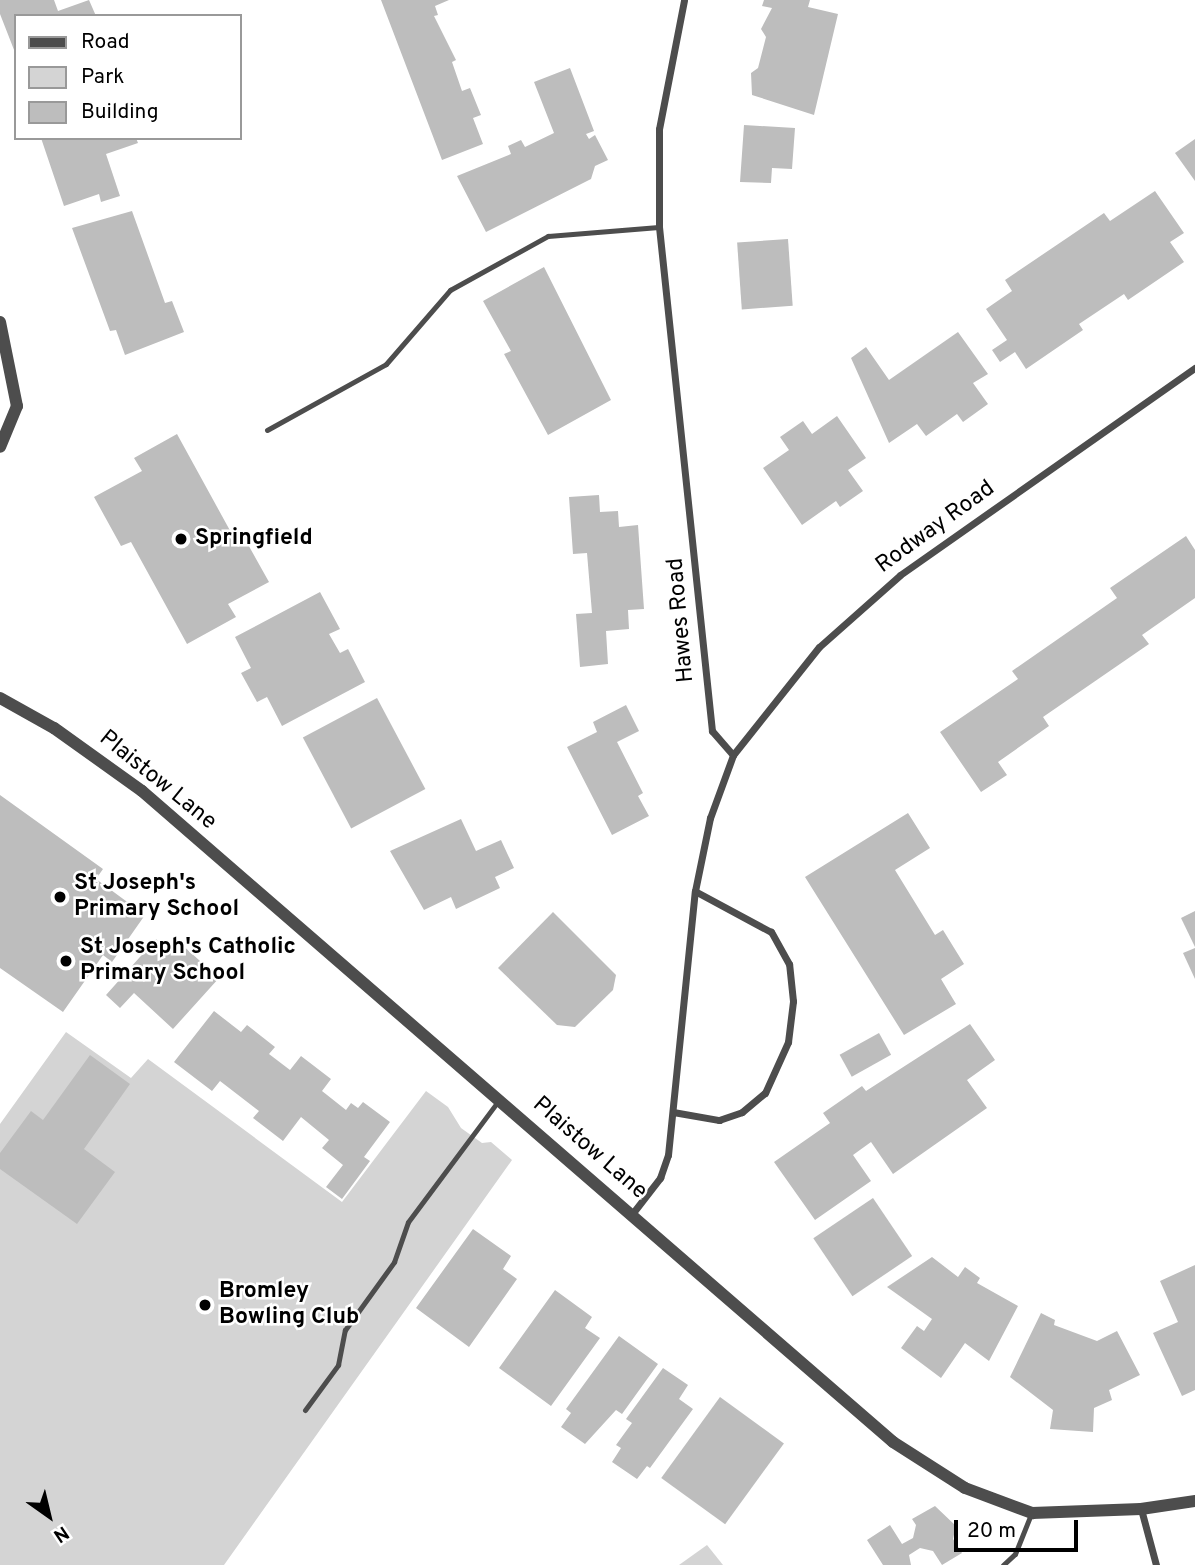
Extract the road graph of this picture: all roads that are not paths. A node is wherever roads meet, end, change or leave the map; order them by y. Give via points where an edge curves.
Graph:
1 (684, 0) edge
2 (659, 227) junction
3 (0, 322) edge
4 (1195, 368) edge
5 (267, 430) dead end
6 (0, 447) edge
7 (0, 698) edge
8 (733, 755) junction
9 (695, 891) junction
10 (499, 1100) junction
11 (673, 1112) junction
12 (632, 1214) junction
13 (305, 1410) dead end
14 (1195, 1501) edge
15 (1141, 1509) junction
16 (1032, 1513) junction
17 (1003, 1565) edge
18 (1156, 1565) edge

1 - 2 street, Hawes Road via 659,129
2 - 5 lane via 548,236 450,290 386,364
2 - 8 street, Hawes Road via 712,731
3 - 6 street via 17,406
4 - 8 street, Rodway Road via 900,575 819,647
7 - 10 street, Plaistow Lane via 54,728 142,791
8 - 9 street via 710,817
9 - 11 street
9 - 11 street via 771,932 789,964 793,1001 788,1042 765,1093 742,1112 719,1120
10 - 12 street, Plaistow Lane
10 - 13 lane via 408,1222 394,1262 345,1330 338,1365
11 - 12 street via 668,1156 660,1178
12 - 16 street, Plaistow Lane via 831,1394 893,1442 965,1488
14 - 15 street, Plaistow Lane
15 - 16 street, Plaistow Lane
15 - 18 street
16 - 17 lane via 1015,1554

